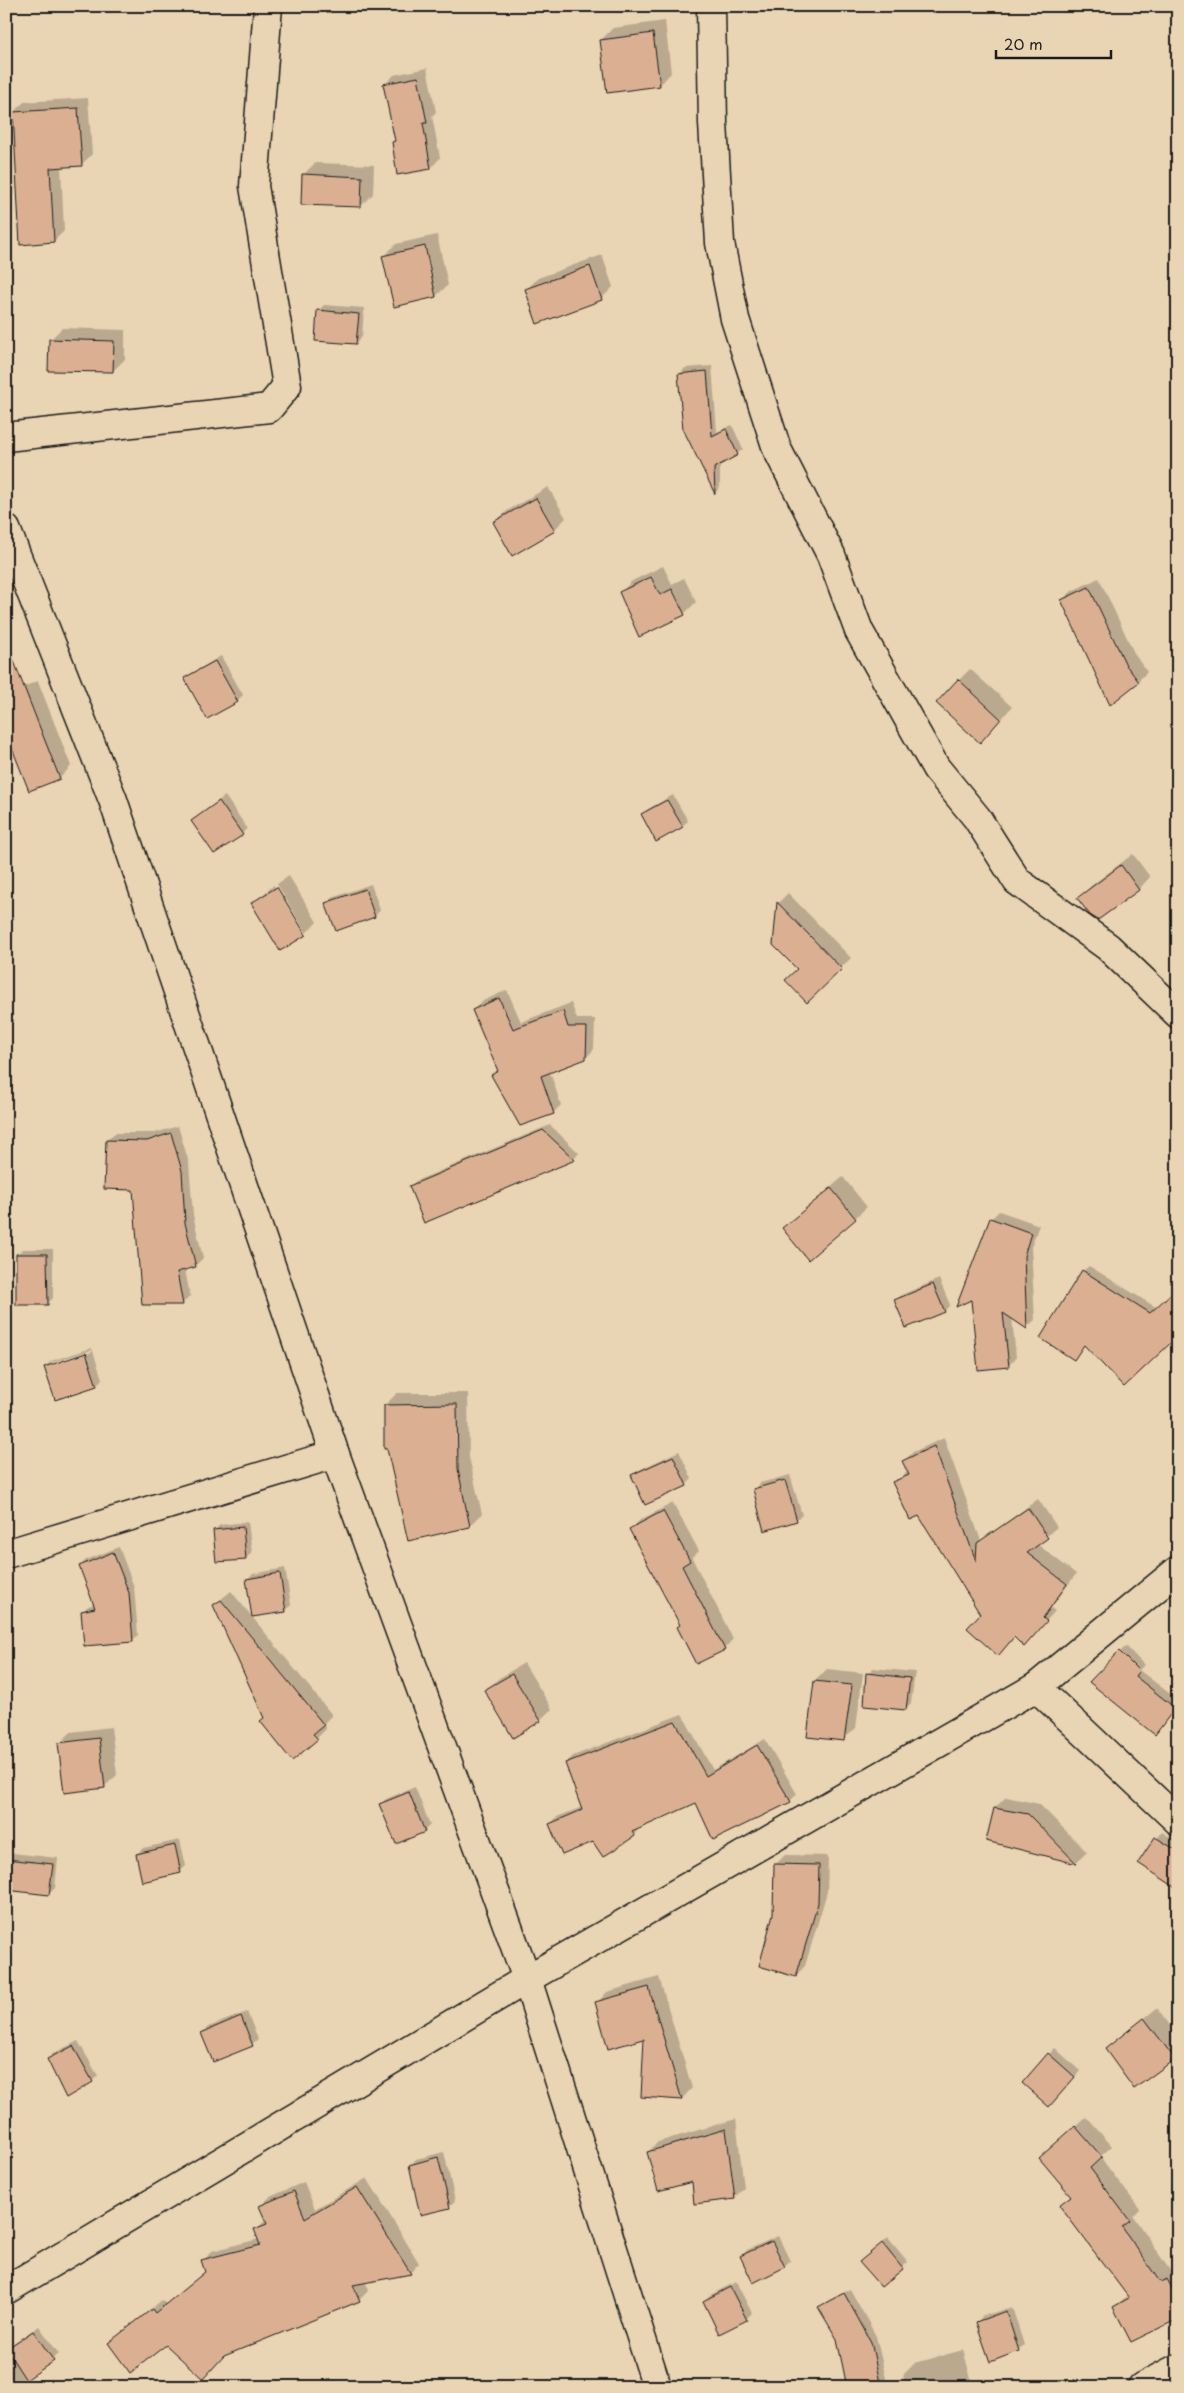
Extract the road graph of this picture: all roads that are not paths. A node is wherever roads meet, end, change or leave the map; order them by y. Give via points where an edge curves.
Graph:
1 (268, 6) edge
2 (711, 6) edge
3 (6, 437) edge
4 (6, 529) edge
5 (1178, 1014) edge
6 (335, 1454) junction
7 (6, 1554) edge
8 (1178, 1570) edge
9 (1036, 1687) junction
10 (1178, 1821) edge
11 (527, 1979) junction
12 (6, 2290) edge
13 (1178, 2368) edge
14 (657, 2387) edge
15 (1142, 2387) edge

1 - 3 street via 254,186 287,386 269,408
2 - 5 street via 720,243 734,319 777,449 831,555 859,631 936,768 977,818 1018,882 1108,947
4 - 6 street via 113,800
6 - 7 street
6 - 11 street
8 - 9 street
9 - 10 street
9 - 11 street
11 - 12 street
11 - 14 street
13 - 15 street

